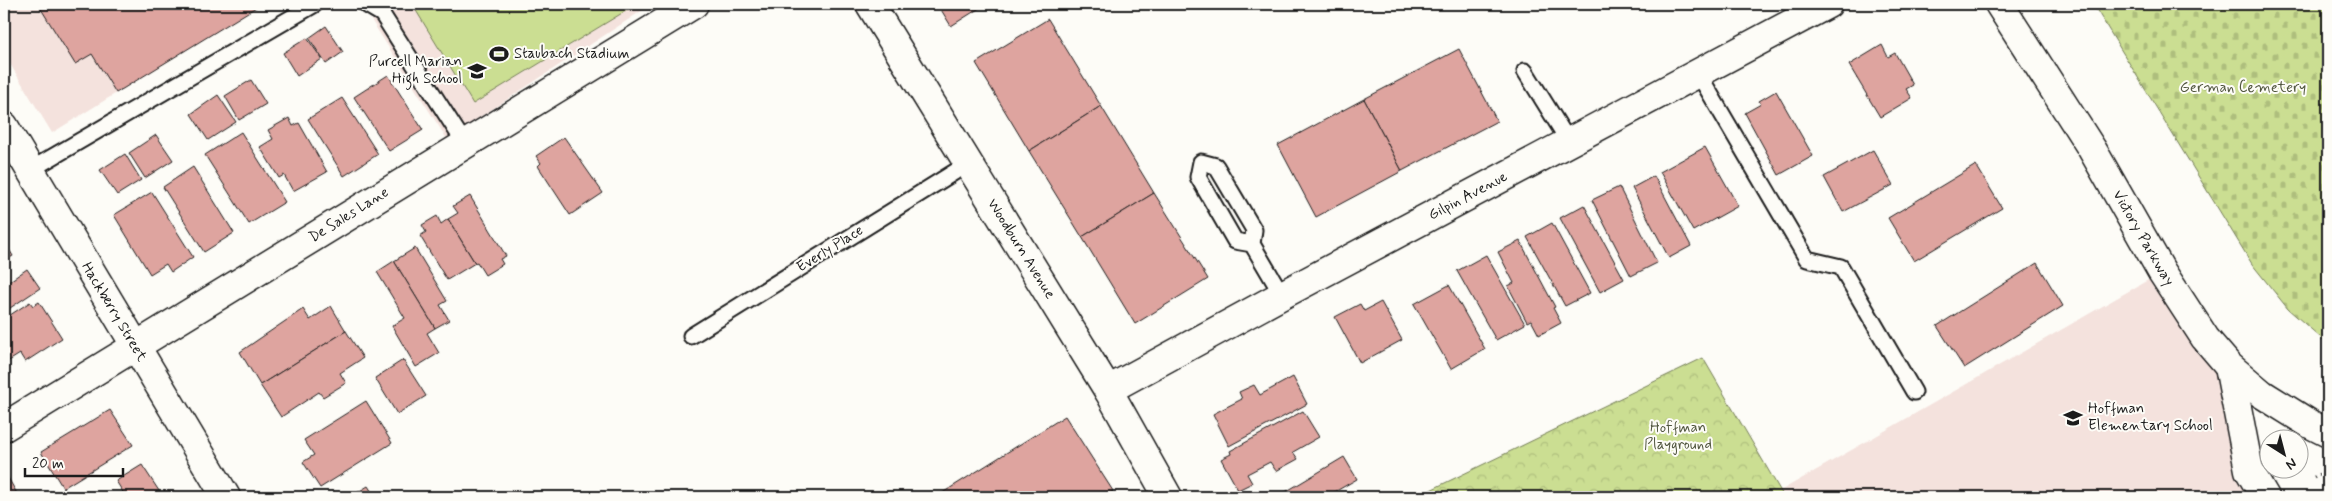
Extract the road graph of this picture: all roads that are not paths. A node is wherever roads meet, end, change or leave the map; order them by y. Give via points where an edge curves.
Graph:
1 (315, 4) edge
2 (365, 4) edge
3 (694, 4) edge
4 (870, 4) edge
5 (1828, 4) edge
6 (1999, 4) edge
7 (1526, 71) dead end
8 (1698, 73) junction
9 (4, 126) edge
10 (1569, 142) junction
11 (464, 144) junction
12 (968, 163) junction
13 (30, 170) junction
14 (1252, 244) junction
15 (1282, 295) junction
16 (691, 336) dead end
17 (135, 347) junction
18 (2229, 366) junction
19 (1108, 390) junction
20 (1914, 392) dead end
21 (4, 427) edge
22 (2328, 433) edge
23 (226, 497) edge
24 (1168, 497) edge
25 (2266, 497) edge

1 - 13 lane
2 - 11 lane via 382,14
3 - 11 street, De Sales Lane
4 - 12 street, Woodburn Avenue
5 - 8 street, Gilpin Avenue
6 - 18 street, Victory Parkway via 2092,149 2162,272 2205,338
7 - 10 lane
8 - 10 street, Gilpin Avenue
8 - 20 lane via 1807,259 1841,266
9 - 13 street, Hackberry Street
10 - 15 street, Gilpin Avenue
11 - 17 street, De Sales Lane
12 - 16 lane, Everly Place
12 - 19 street, Woodburn Avenue
13 - 17 street, Hackberry Street
14 - 14 lane via 1254,230 1216,166 1201,162 1198,176 1235,241
14 - 15 lane
15 - 19 street, Gilpin Avenue
17 - 21 street, De Sales Lane
17 - 23 street, Hackberry Street
18 - 22 street, Victory Parkway via 2262,394
18 - 25 street via 2249,470
19 - 24 street, Woodburn Avenue

